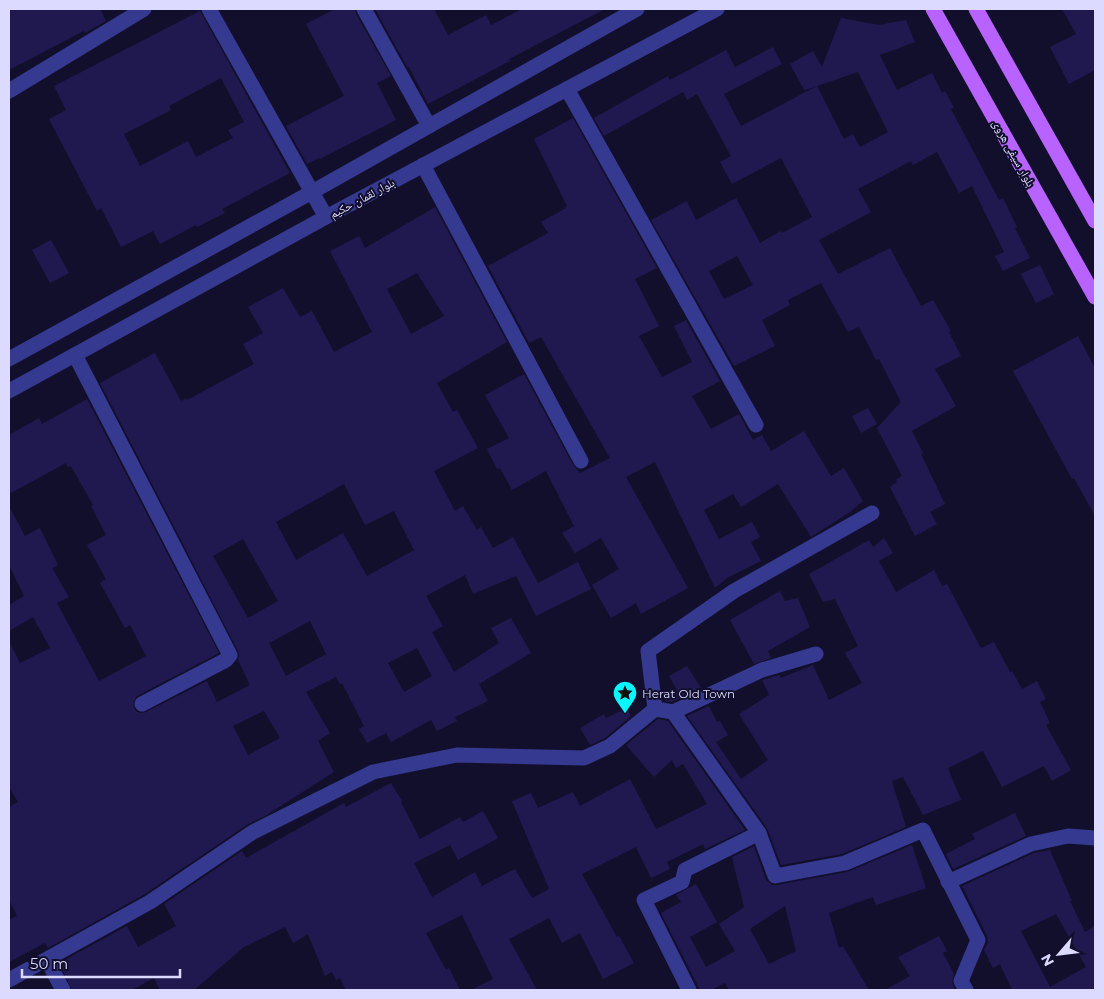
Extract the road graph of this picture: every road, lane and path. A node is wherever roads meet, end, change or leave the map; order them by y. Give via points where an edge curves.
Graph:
1 (144, 9) edge
2 (209, 9) edge
3 (364, 9) edge
4 (637, 9) edge
5 (717, 9) edge
6 (933, 9) edge
7 (976, 9) edge
8 (567, 89) junction
9 (9, 91) edge
10 (429, 126) junction
11 (423, 165) junction
12 (312, 192) junction
13 (326, 217) junction
14 (1095, 220) edge
15 (1095, 297) edge
16 (75, 355) junction
17 (9, 359) edge
18 (9, 391) edge
19 (756, 424) dead end
20 (581, 461) dead end
21 (872, 513) dead end
22 (816, 654) dead end
23 (142, 704) dead end
24 (656, 709) junction
25 (673, 712) junction
26 (759, 833) junction
27 (1095, 838) edge
28 (948, 882) junction
29 (47, 960) junction
30 (9, 980) edge
31 (63, 990) edge
32 (689, 990) edge
33 (966, 990) edge

1 - 9 street
2 - 12 street
3 - 10 street
4 - 10 street
5 - 8 street, بلوار لقمان حکیم
6 - 15 main road, بلوار سیفی هروی
7 - 14 main road
8 - 11 street, بلوار لقمان حکیم
8 - 19 street
10 - 12 street
11 - 13 street, بلوار لقمان حکیم
11 - 20 street
12 - 13 street
12 - 17 street
13 - 16 street, بلوار لقمان حکیم
16 - 18 street, بلوار لقمان حکیم
16 - 23 street via 230,654 226,660
21 - 24 street via 734,591 648,650
22 - 25 street via 762,670
24 - 25 street
24 - 29 street via 610,746 584,758 456,755 373,772 253,832 150,902
25 - 26 street
26 - 28 street via 775,876 845,863 924,830
26 - 32 street via 685,870 682,882 644,900
27 - 28 street via 1068,836 1031,844
28 - 33 street via 978,940 961,981
29 - 30 street
29 - 31 street

